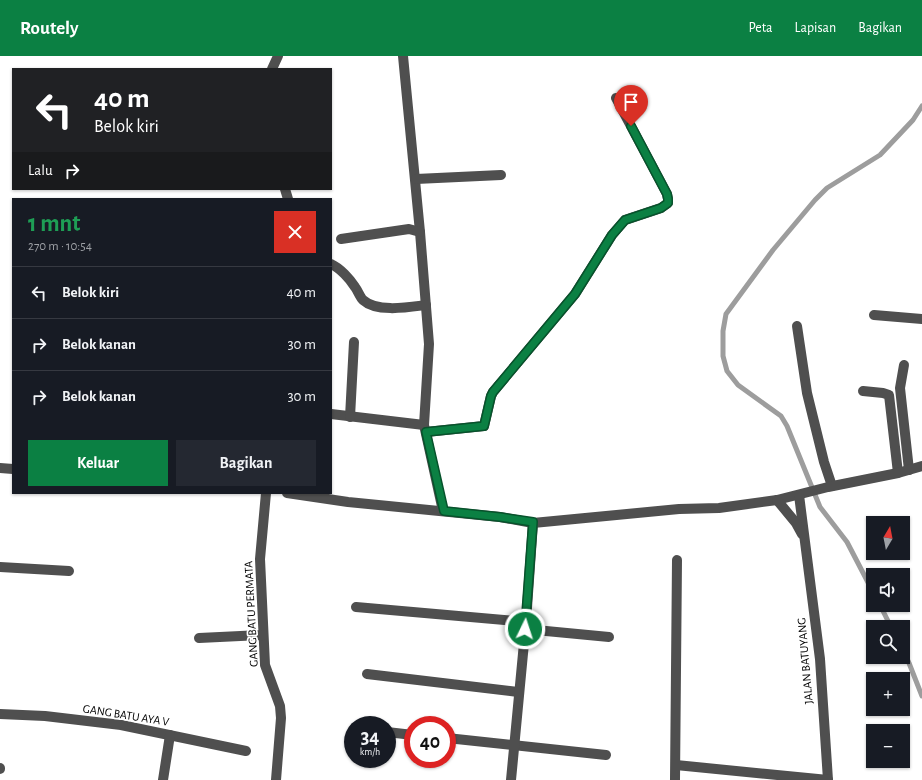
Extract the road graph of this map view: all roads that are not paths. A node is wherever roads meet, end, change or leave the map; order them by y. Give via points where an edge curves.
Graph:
1 (278, 56) edge
2 (403, 56) edge
3 (272, 68) edge
4 (616, 98) dead end
5 (501, 175) dead end
6 (416, 179) junction
7 (420, 232) junction
8 (341, 239) dead end
9 (332, 264) edge
10 (426, 305) junction
11 (874, 315) dead end
12 (922, 319) edge
13 (797, 326) dead end
14 (354, 342) dead end
15 (904, 365) dead end
16 (864, 391) dead end
17 (332, 414) edge
18 (350, 416) junction
19 (425, 428) junction
20 (922, 466) edge
21 (0, 468) edge
22 (12, 469) edge
23 (909, 470) junction
24 (898, 472) junction
25 (830, 487) junction
26 (266, 494) edge
27 (294, 494) edge
28 (803, 494) junction
29 (777, 500) junction
30 (444, 511) junction
31 (533, 522) junction
32 (805, 539) junction
33 (677, 560) dead end
34 (0, 567) edge
35 (69, 571) dead end
36 (356, 607) dead end
37 (525, 625) junction
38 (263, 635) junction
39 (609, 637) dead end
40 (199, 638) dead end
41 (367, 674) dead end
42 (518, 692) junction
43 (0, 714) edge
44 (170, 735) junction
45 (456, 739) edge
46 (514, 744) junction
47 (246, 751) dead end
48 (606, 755) dead end
49 (676, 765) junction
50 (163, 780) edge
51 (276, 780) edge
52 (511, 780) edge
53 (675, 780) edge
54 (828, 780) edge

1 - 3 street
2 - 6 street
4 - 19 street via 668,203 661,208 625,220 612,235 575,294 493,392 484,426
5 - 6 street
6 - 7 street
7 - 8 street via 409,229
7 - 10 street
9 - 10 street via 354,285 363,300 375,306 403,308
10 - 19 street via 429,344
11 - 12 street
13 - 25 street via 807,392
14 - 18 street
15 - 23 street via 900,388
16 - 24 street via 889,395
17 - 18 street
18 - 19 street
19 - 30 street
20 - 23 street
21 - 22 street
23 - 24 street
24 - 25 street
25 - 28 street
26 - 38 street, GANG BATU PERMATA via 260,559
27 - 30 street
28 - 29 street
28 - 32 street, JALAN BATUYANG
29 - 31 street via 719,508 679,509
29 - 32 street, JALAN BATUYANG via 796,523
30 - 31 street
31 - 37 street
32 - 54 street, JALAN BATUYANG via 820,659
33 - 49 street
34 - 35 street
36 - 37 street
37 - 39 street
37 - 42 street
38 - 40 street
38 - 51 street, GANG BATU PERMATA via 265,665 280,706
41 - 42 street
42 - 46 street
43 - 44 street, GANG BATU AYA V via 45,716 121,725
44 - 47 street, GANG BATU AYA V
44 - 50 street
45 - 46 street
46 - 48 street
46 - 52 street
49 - 53 street
49 - 54 street

